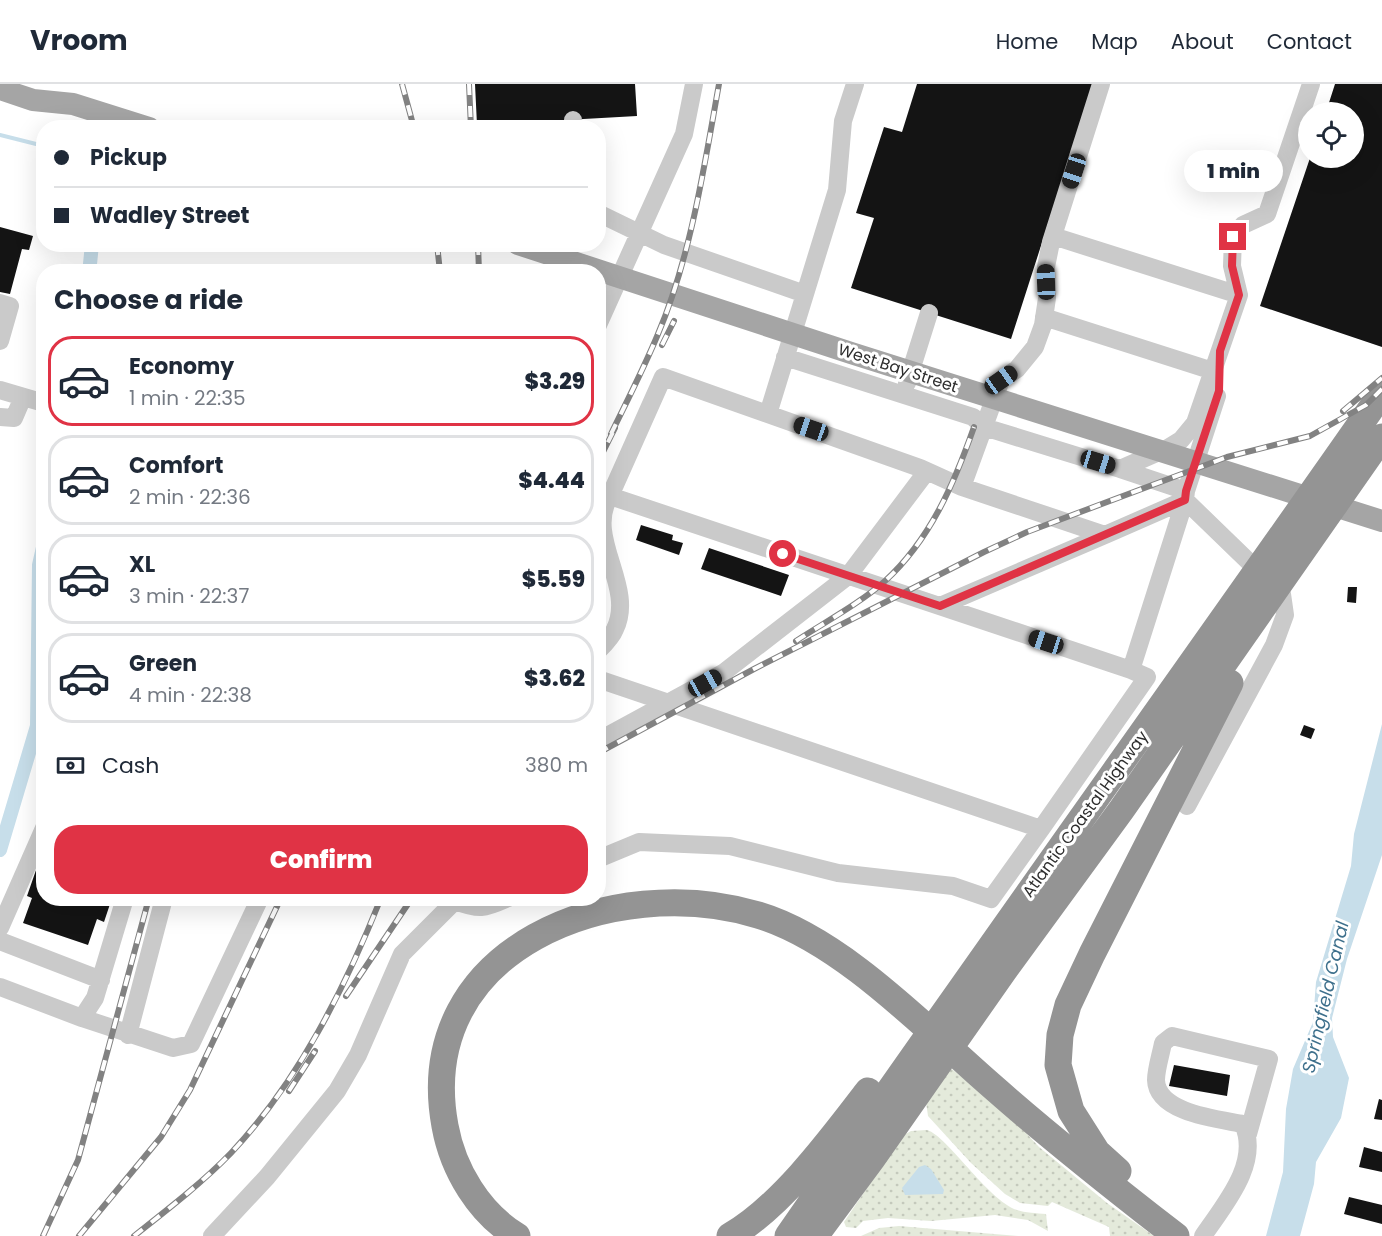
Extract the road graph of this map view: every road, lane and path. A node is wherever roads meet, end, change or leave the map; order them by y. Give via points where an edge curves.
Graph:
1 (40, 84) edge
2 (694, 84) edge
3 (855, 84) edge
4 (1101, 84) edge
5 (1311, 84) edge
6 (0, 89) edge
7 (73, 104) junction
8 (124, 120) edge
9 (606, 217) edge
10 (638, 232) junction
11 (1053, 236) junction
12 (542, 252) edge
13 (579, 264) edge
14 (606, 273) edge
15 (805, 294) junction
16 (1239, 295) junction
17 (0, 303) edge
18 (606, 306) edge
19 (929, 313) dead end
20 (1044, 317) junction
21 (0, 341) edge
22 (1220, 351) junction
23 (785, 357) junction
24 (1213, 371) junction
25 (0, 390) edge
26 (1382, 393) edge
27 (903, 395) junction
28 (23, 397) junction
29 (36, 401) edge
30 (768, 414) junction
31 (0, 417) edge
32 (984, 428) junction
33 (1382, 437) edge
34 (1120, 470) junction
35 (927, 471) junction
36 (962, 487) junction
37 (610, 496) junction
38 (1185, 496) junction
39 (606, 502) edge
40 (1382, 521) edge
41 (1105, 536) junction
42 (606, 545) edge
43 (1287, 572) junction
44 (848, 576) junction
45 (940, 606) junction
46 (606, 641) edge
47 (1131, 670) junction
48 (606, 682) edge
49 (669, 703) junction
50 (606, 737) edge
51 (1187, 806) dead end
52 (1041, 829) junction
53 (36, 846) edge
54 (606, 856) edge
55 (123, 906) edge
56 (162, 906) edge
57 (256, 906) edge
58 (459, 906) edge
59 (0, 928) edge
60 (1001, 930) junction
61 (0, 941) edge
62 (100, 980) junction
63 (5, 989) edge
64 (82, 1018) junction
65 (128, 1035) junction
66 (1248, 1134) junction
67 (212, 1236) edge
68 (518, 1236) edge
69 (730, 1236) edge
70 (788, 1236) edge
71 (815, 1236) edge
72 (1176, 1236) edge
73 (1198, 1236) edge
74 (1203, 1236) edge

1 - 7 main road
2 - 10 street via 684,134
3 - 15 street via 843,121 837,189
4 - 11 street
5 - 16 street via 1267,214 1242,225 1233,237 1232,266
6 - 7 main road via 33,100
7 - 8 main road
9 - 10 street
10 - 15 street via 664,245
10 - 18 street
11 - 16 street
11 - 20 street via 1046,267
12 - 13 main road, West Bay Street
14 - 40 main road, West Bay Street
15 - 23 street
16 - 22 street
17 - 21 street via 10,306
19 - 27 street
20 - 24 street
20 - 32 street via 1035,347 1017,369 1001,380
22 - 24 street
22 - 38 street via 1219,391
23 - 27 street
23 - 30 street
24 - 34 street via 1195,423 1180,440
25 - 28 street
26 - 60 highway, Atlantic Coastal Highway
27 - 32 street via 973,417
28 - 29 street
28 - 31 street via 14,418
30 - 35 street
30 - 37 street via 663,378
32 - 34 street
32 - 36 street
33 - 43 highway, Atlantic Coastal Highway
34 - 38 street
35 - 36 street
35 - 44 street
36 - 41 street
37 - 39 street
37 - 44 street
38 - 41 street
38 - 47 street
38 - 51 street via 1282,594 1285,615 1274,645
41 - 45 street
42 - 46 street via 620,605 615,629
43 - 71 highway, Atlantic Coastal Highway via 1116,818
43 - 73 highway via 1212,713 1068,1005 1058,1050 1071,1111 1097,1152
44 - 45 street
44 - 49 street via 723,673
45 - 47 street
47 - 52 street via 1146,677
48 - 49 street
49 - 50 street
49 - 52 street
52 - 54 street via 991,899 953,886 838,873 730,846 639,842
53 - 59 street
55 - 62 street
56 - 65 street
57 - 65 street via 191,1044 173,1048
58 - 67 street via 402,954 358,1055 337,1091 267,1177
60 - 69 highway via 813,1159 774,1202 748,1226
60 - 70 highway, Atlantic Coastal Highway
61 - 62 street
62 - 64 street via 95,998
63 - 64 street
64 - 65 street
66 - 66 street via 1243,1124 1175,1107 1160,1095 1156,1081 1163,1043 1172,1036 1269,1059
66 - 74 street via 1237,1188
68 - 72 highway via 475,1197 447,1136 442,1074 447,1037 455,1017 486,974 521,945 604,910 669,903 716,906 759,915 830,949 1025,1115

